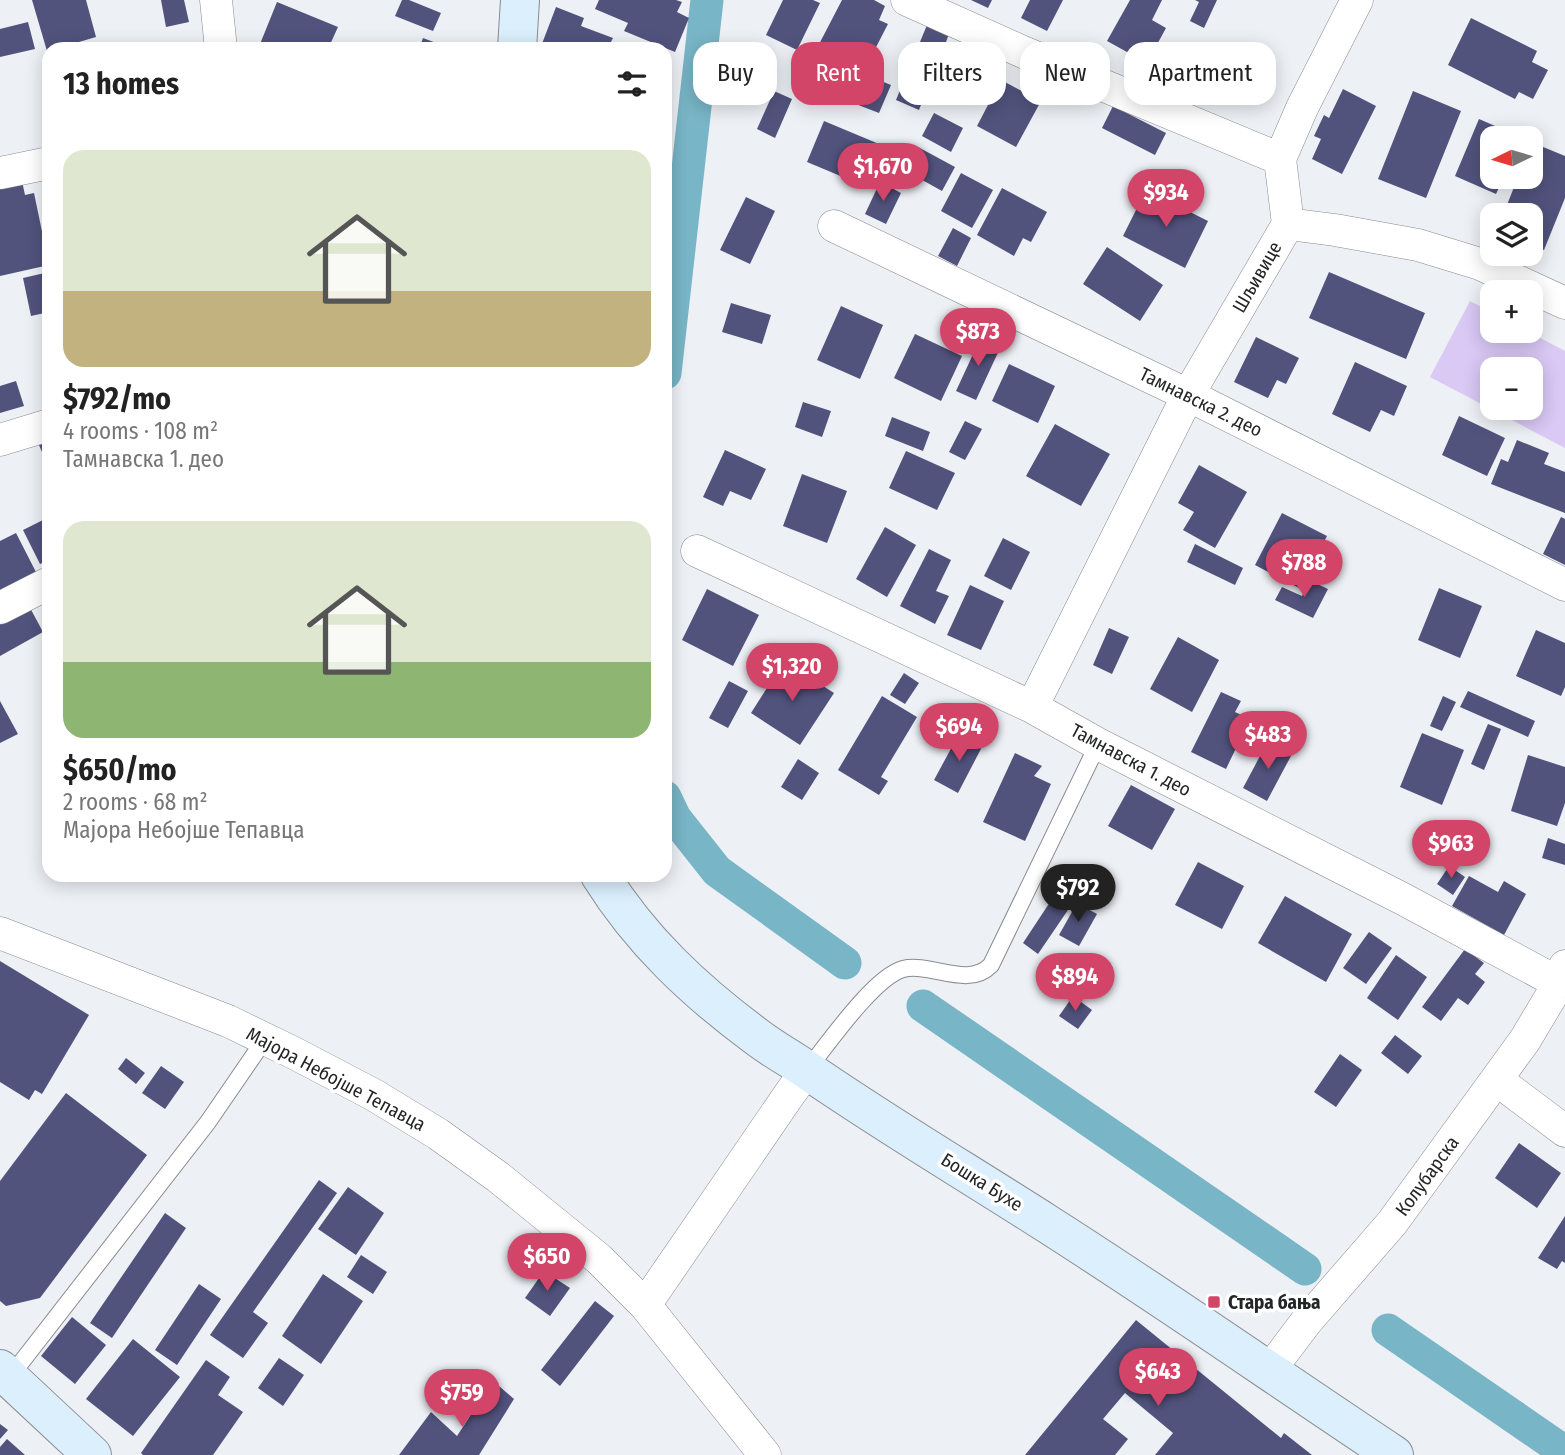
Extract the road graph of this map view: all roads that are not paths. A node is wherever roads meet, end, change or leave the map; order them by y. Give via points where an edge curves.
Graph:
1 (216, 0) edge
2 (520, 0) edge
3 (907, 0) edge
4 (1357, 0) edge
5 (220, 42) edge
6 (517, 42) edge
7 (1280, 159) junction
8 (42, 164) edge
9 (0, 173) edge
10 (1288, 224) junction
11 (834, 226) dead end
12 (1565, 303) edge
13 (1188, 395) junction
14 (42, 427) edge
15 (0, 440) edge
16 (696, 551) dead end
17 (1565, 585) edge
18 (42, 587) edge
19 (0, 608) edge
20 (1032, 707) junction
21 (1098, 744) junction
22 (604, 882) edge
23 (0, 933) edge
24 (1562, 975) edge
25 (265, 1039) junction
26 (807, 1070) junction
27 (1497, 1080) junction
28 (1565, 1131) edge
29 (645, 1305) junction
30 (1269, 1371) junction
31 (4, 1373) edge
32 (92, 1455) edge
33 (765, 1455) edge
34 (1394, 1455) edge

1 - 5 street
2 - 6 main road
3 - 7 street
4 - 7 street
7 - 10 street, Шљивице
8 - 9 street
10 - 12 street via 1418,245 1479,264
10 - 13 street, Шљивице
11 - 13 street, Тамнавска 2. део
13 - 17 street, Тамнавска 2. део
13 - 20 street, Шљивице
14 - 15 street
16 - 20 street, Тамнавска 1. део
18 - 19 street
20 - 21 street, Тамнавска 1. део
21 - 24 street, Тамнавска 1. део
21 - 26 lane via 986,971 971,975 915,968 894,973 872,989
22 - 26 main road, Бошка Бухе via 643,935 680,974 758,1038
23 - 25 street, Мајора Небојше Тепавца
24 - 27 street, Колубарска
25 - 29 street, Мајора Небојше Тепавца via 438,1134 599,1259
25 - 31 lane via 208,1122
26 - 29 street
26 - 30 main road, Бошка Бухе via 1116,1267
27 - 28 street
27 - 30 street, Колубарска via 1392,1223
29 - 33 street, Мајора Небојше Тепавца
30 - 34 main road, Бошка Бухе
31 - 32 main road

